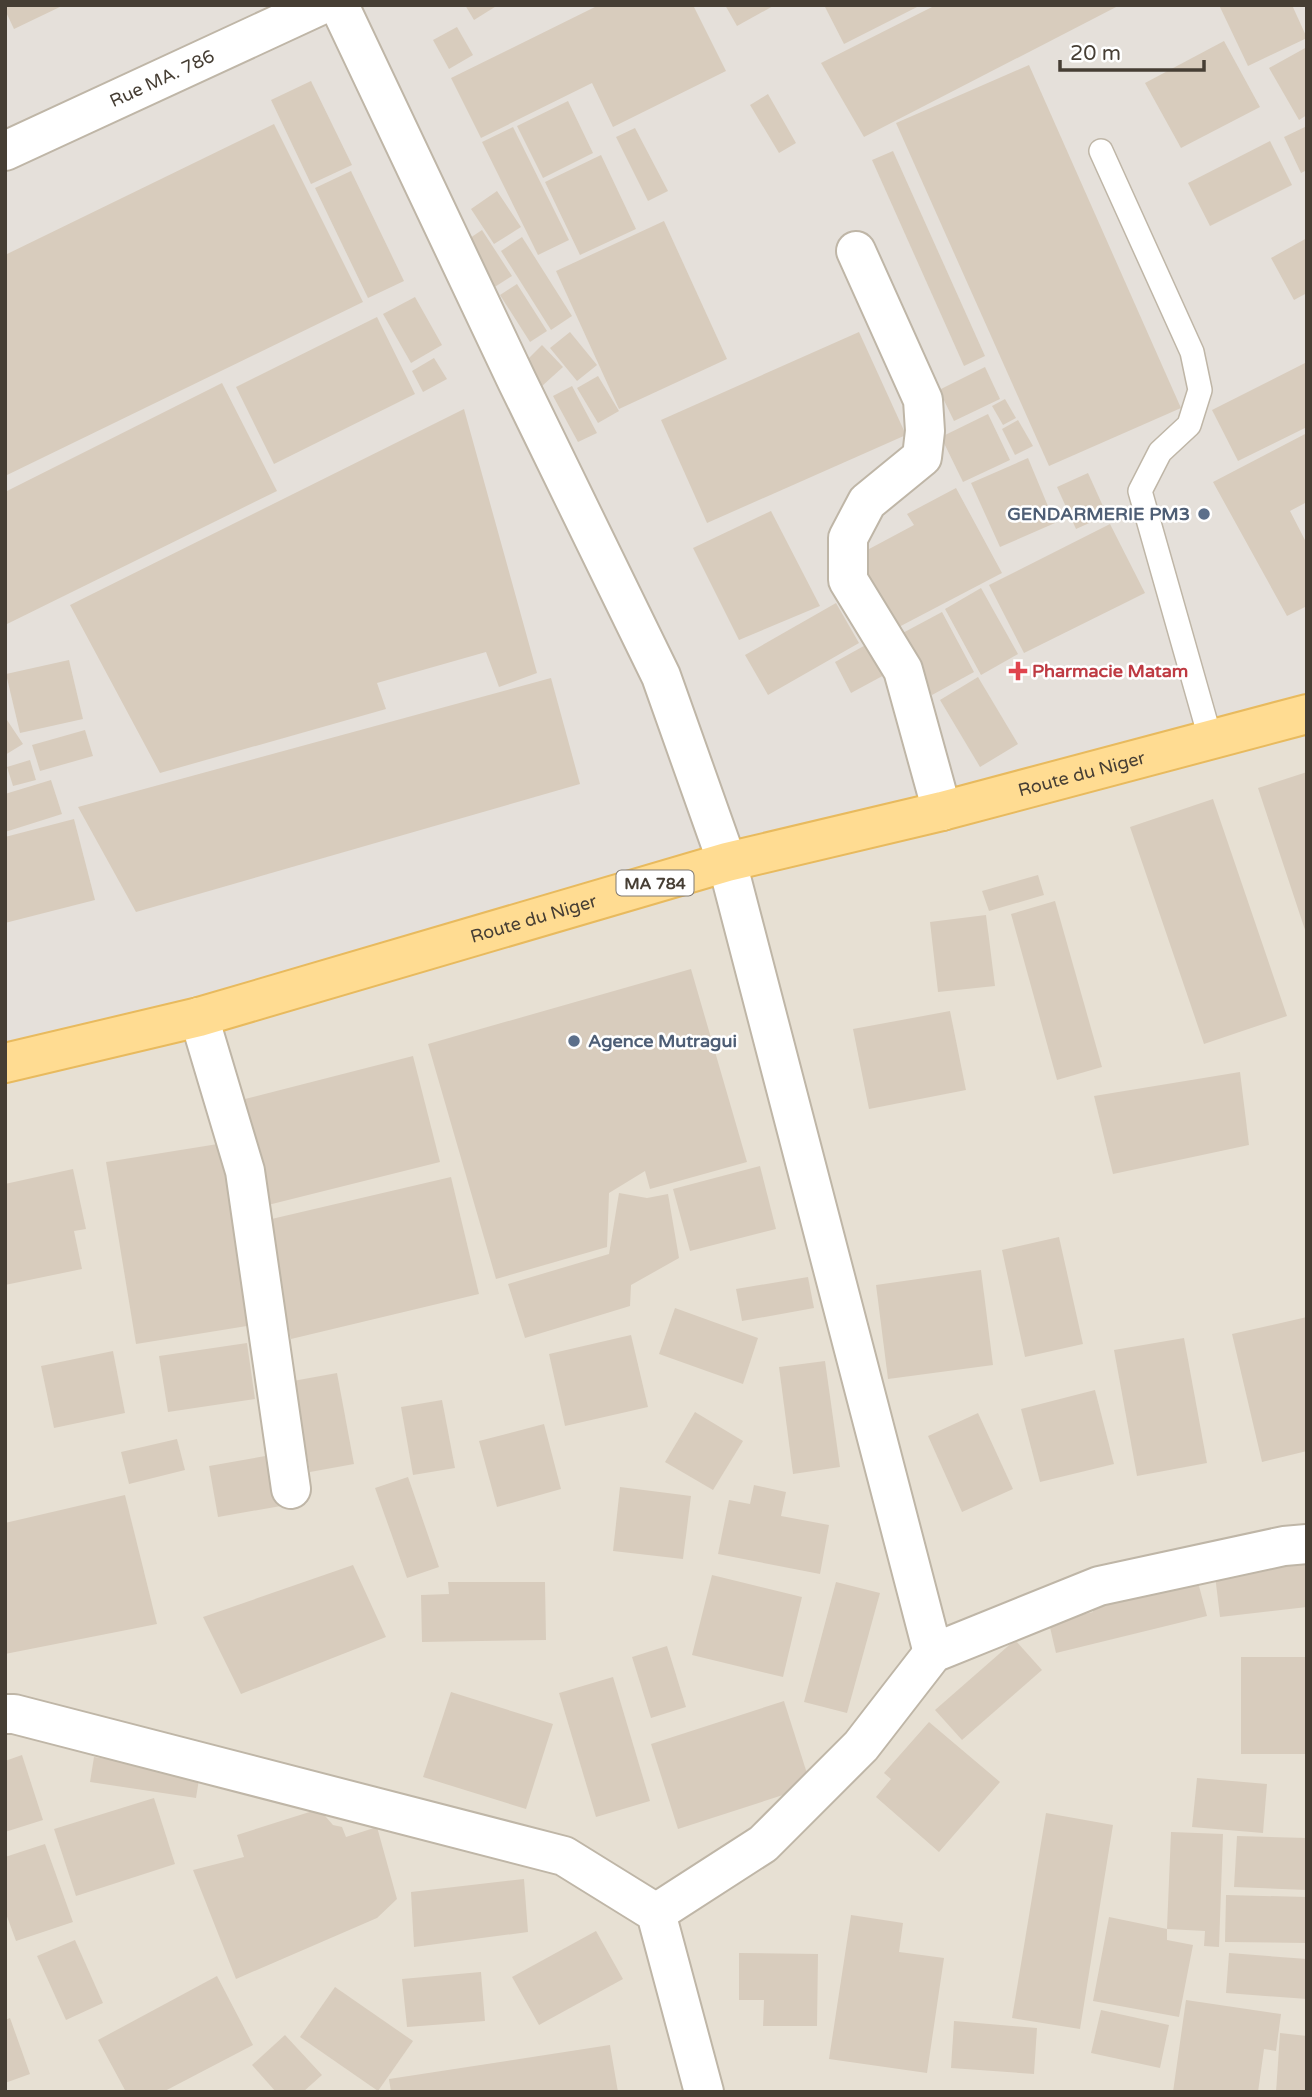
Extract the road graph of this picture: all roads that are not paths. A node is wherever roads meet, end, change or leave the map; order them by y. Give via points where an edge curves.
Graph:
1 (321, 5) edge
2 (339, 5) edge
3 (5, 151) edge
4 (1101, 151) dead end
5 (856, 251) dead end
6 (1307, 715) edge
7 (1211, 741) junction
8 (942, 811) junction
9 (727, 862) junction
10 (199, 1017) junction
11 (5, 1063) edge
12 (291, 1489) dead end
13 (1307, 1544) edge
14 (933, 1653) junction
15 (5, 1714) edge
16 (656, 1913) junction
17 (705, 2092) edge

1 - 3 street, Rue MA. 786
2 - 9 street via 661,676
4 - 7 lane via 1192,352 1200,390 1189,425 1160,452 1140,491
5 - 8 street via 923,400 925,431 922,457 867,502 848,538 848,580 903,670
6 - 7 main road, Route du Niger / MA 784
7 - 8 main road, Route du Niger / MA 784
8 - 9 main road, Route du Niger / MA 784
9 - 10 main road, Route du Niger / MA 784
9 - 14 street
10 - 11 main road, Route du Niger / MA 784
10 - 12 street via 245,1171
13 - 14 street via 1099,1586
14 - 16 street via 861,1746 763,1844
15 - 16 street via 564,1856
16 - 17 street

